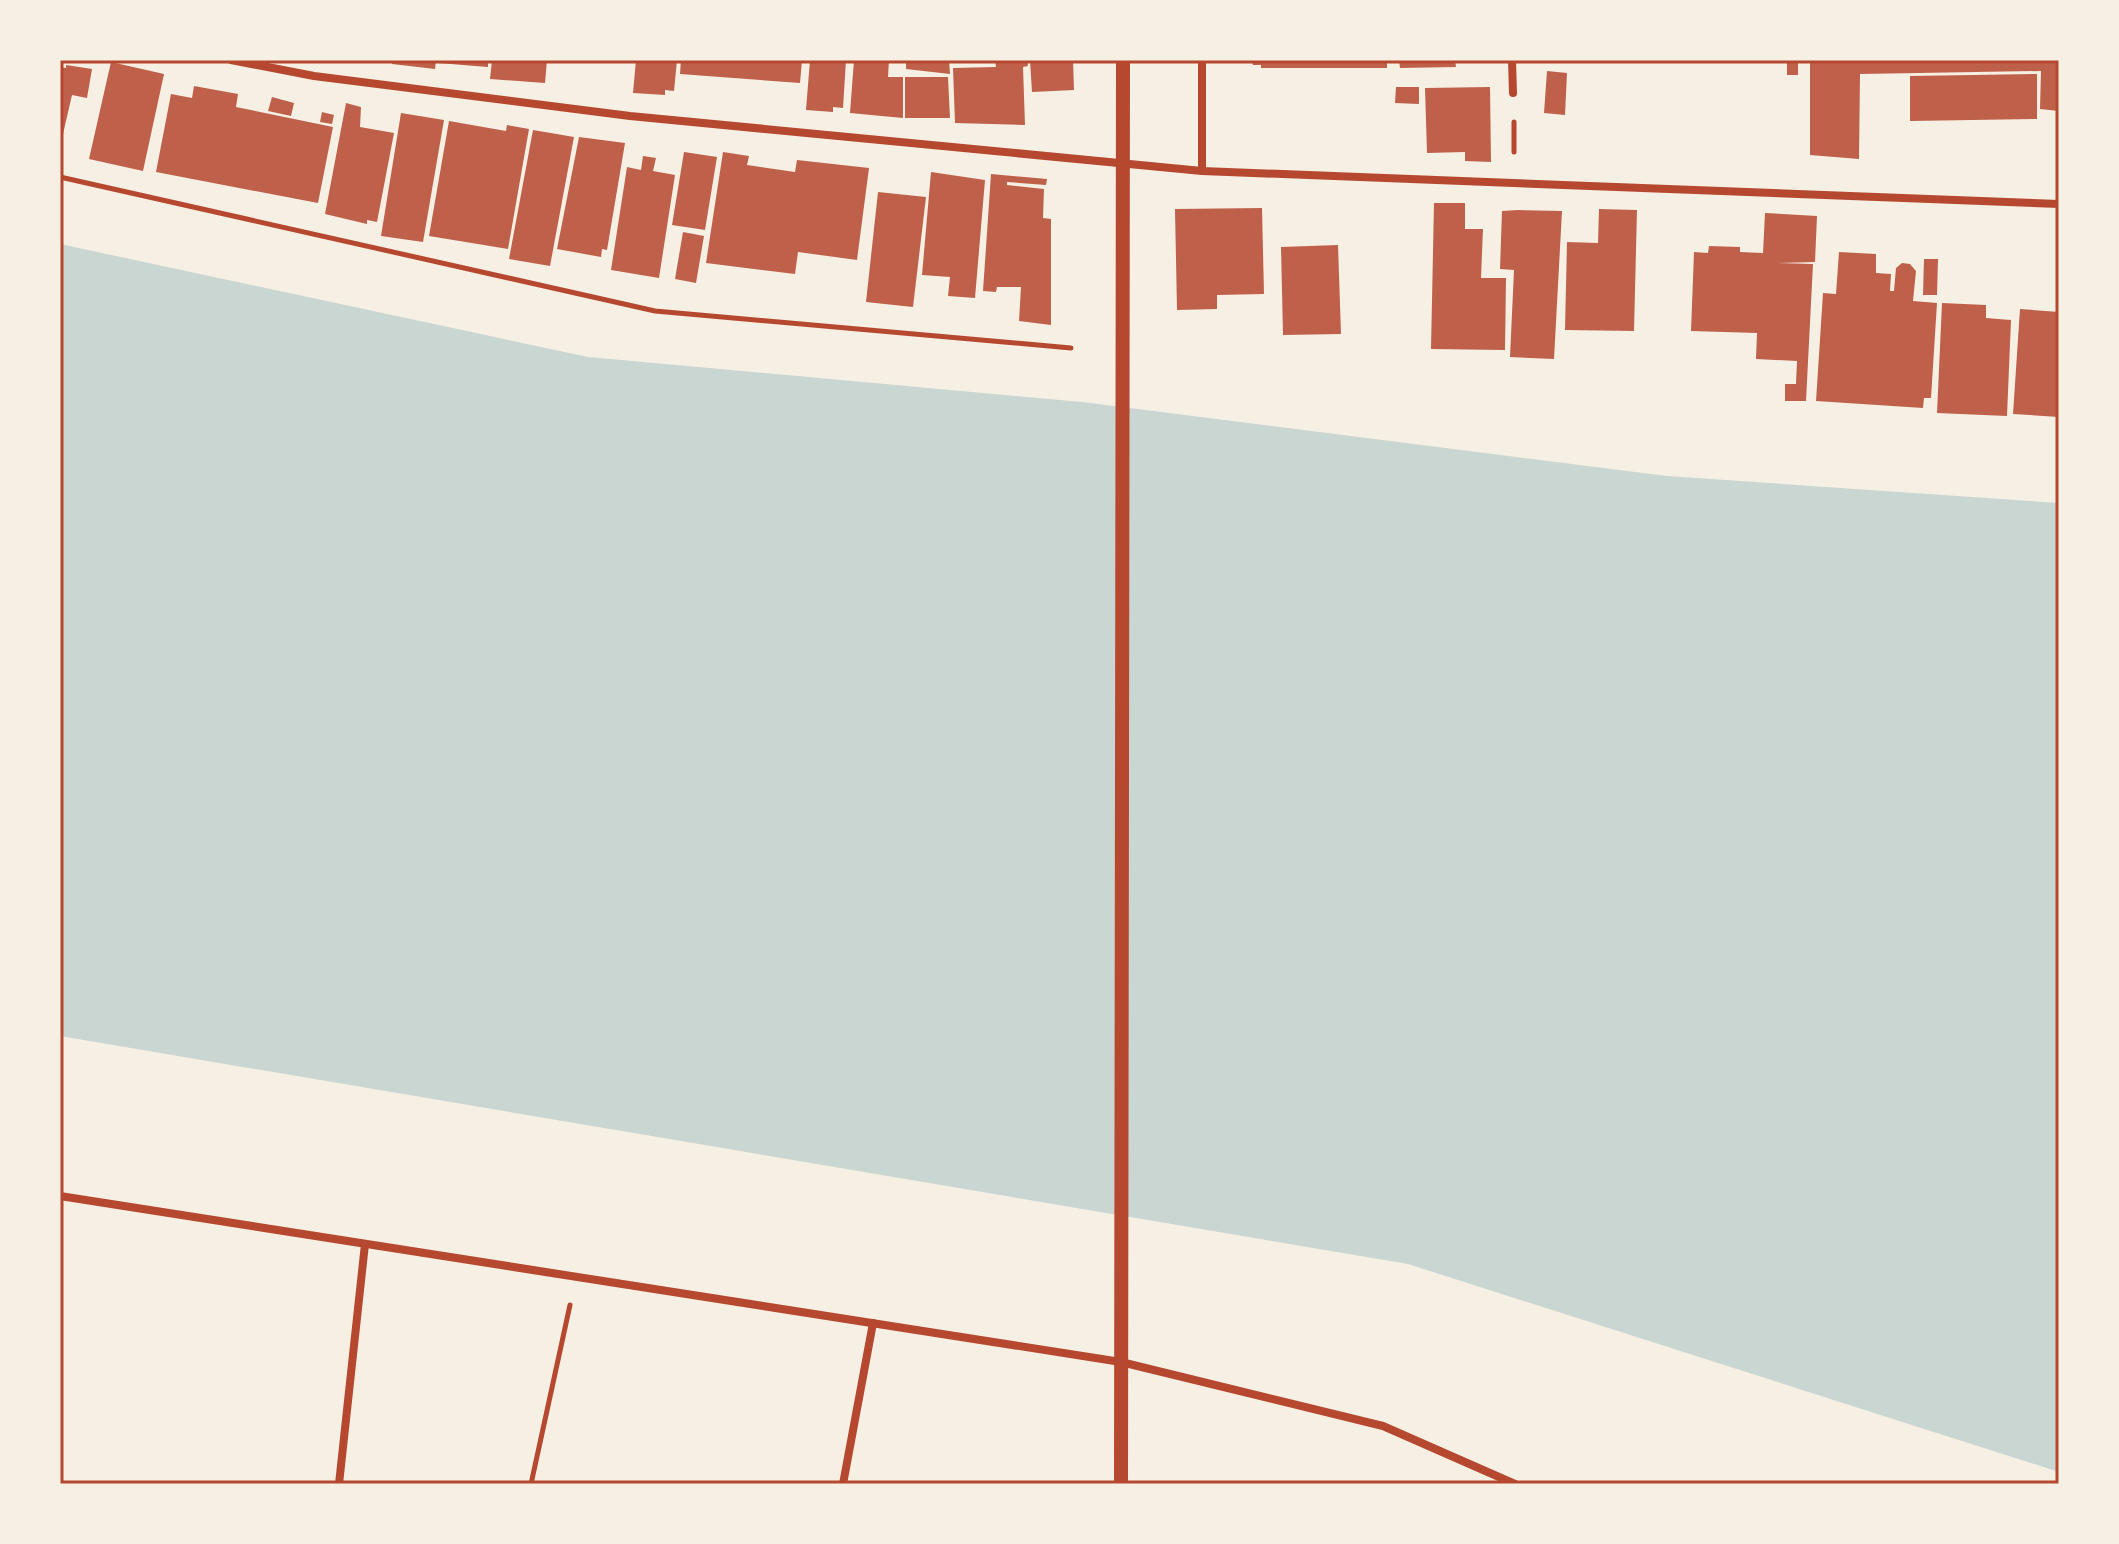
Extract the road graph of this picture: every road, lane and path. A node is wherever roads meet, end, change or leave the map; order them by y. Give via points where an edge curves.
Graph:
1 (231, 60) edge
2 (1123, 60) edge
3 (1202, 60) edge
4 (1512, 60) edge
5 (1513, 93) joint
6 (1122, 165) junction
7 (1202, 171) junction
8 (60, 177) edge
9 (1514, 183) junction
10 (2059, 204) edge
11 (1071, 348) dead end
12 (60, 1196) edge
13 (365, 1244) junction
14 (574, 1276) junction
15 (873, 1323) junction
16 (1121, 1362) junction
17 (339, 1484) edge
18 (531, 1484) edge
19 (843, 1484) edge
20 (1121, 1484) edge
21 (1515, 1484) edge

1 - 6 street via 314,76 630,116
2 - 6 street
3 - 7 street
4 - 5 street
5 - 9 path
6 - 7 street
6 - 16 street
7 - 9 street
8 - 11 path via 655,311
9 - 10 street
12 - 13 street
13 - 14 street
13 - 17 street
14 - 15 street
14 - 18 path
15 - 16 street
15 - 19 street
16 - 20 street
16 - 21 street via 1383,1426

